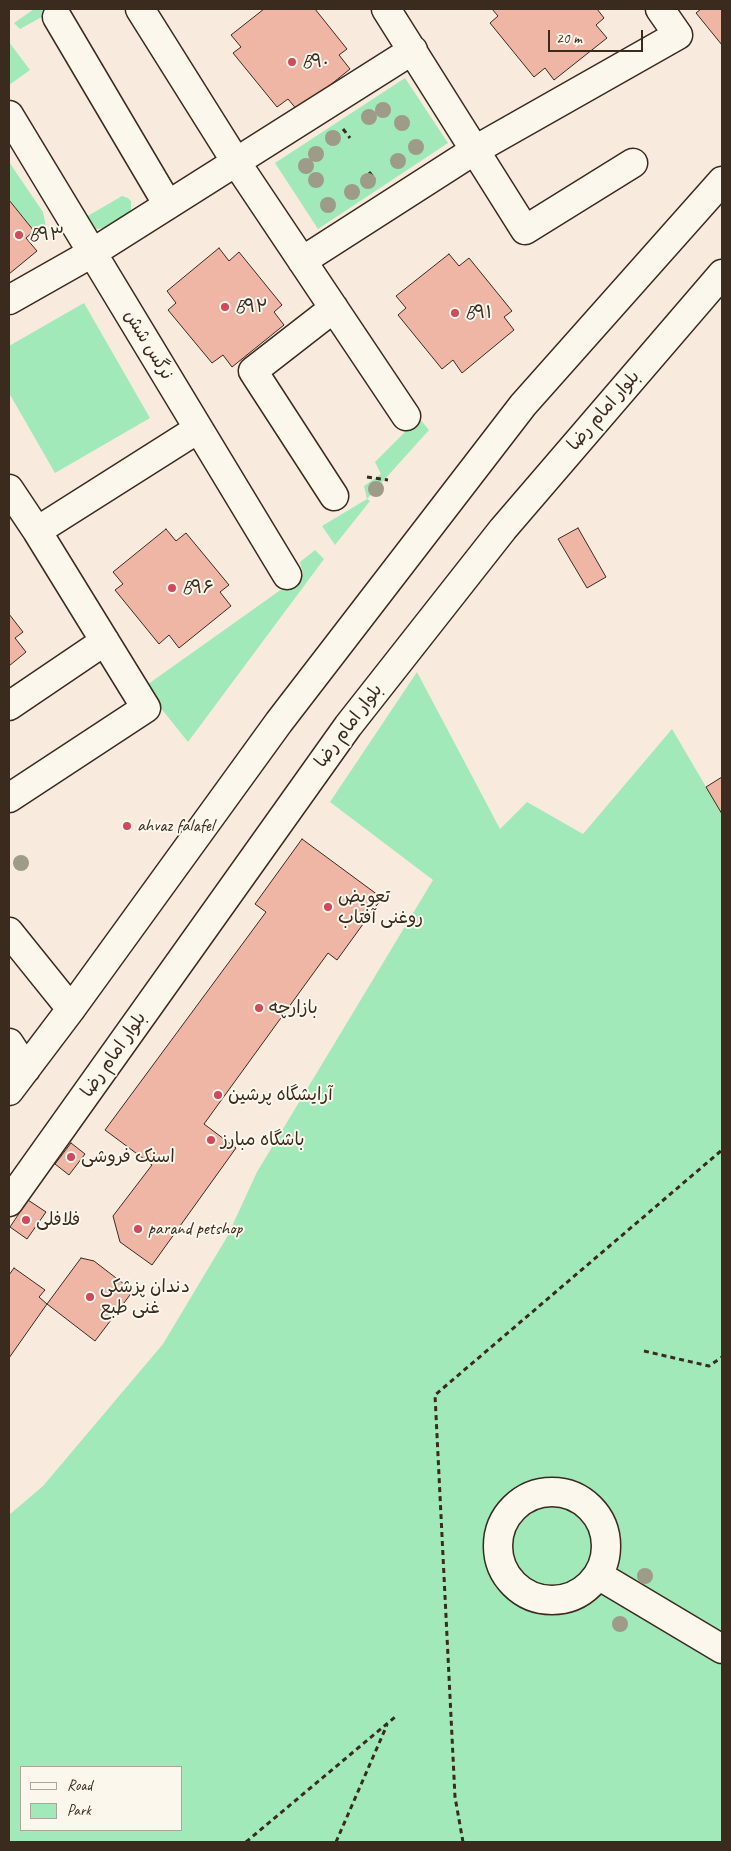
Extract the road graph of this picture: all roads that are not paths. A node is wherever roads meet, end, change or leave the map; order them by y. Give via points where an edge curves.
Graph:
1 (140, 9) edge
2 (386, 9) edge
3 (660, 9) edge
4 (57, 17) dead end
5 (412, 50) junction
6 (9, 115) edge
7 (475, 150) junction
8 (236, 162) junction
9 (633, 163) dead end
10 (722, 181) edge
11 (168, 205) junction
12 (92, 253) junction
13 (302, 261) junction
14 (722, 274) edge
15 (9, 300) edge
16 (334, 308) junction
17 (406, 416) dead end
18 (198, 429) junction
19 (9, 489) edge
20 (334, 496) dead end
21 (37, 531) junction
22 (287, 575) dead end
23 (105, 641) junction
24 (9, 706) edge
25 (9, 798) edge
26 (9, 932) edge
27 (71, 1009) junction
28 (9, 1043) edge
29 (26, 1069) junction
30 (9, 1092) edge
31 (9, 1202) edge
32 (598, 1575) dead end
33 (722, 1649) edge

1 - 8 street
2 - 5 street
3 - 7 street via 678,35
4 - 11 street
5 - 7 street
5 - 8 street
6 - 12 street, نرگس شش
7 - 9 street via 525,230
7 - 13 street
8 - 11 street
8 - 13 street
10 - 27 street via 523,406 279,722
11 - 12 street
12 - 15 street
12 - 18 street, نرگس شش
13 - 16 street
14 - 31 street, بلوار امام رضا via 503,528 348,726
16 - 17 street
16 - 20 street via 253,371
18 - 21 street
18 - 22 street, نرگس شش
19 - 21 street
21 - 23 street
23 - 24 street
23 - 25 street via 146,708
26 - 27 street
27 - 29 street
28 - 29 street
29 - 30 street
32 - 33 street

